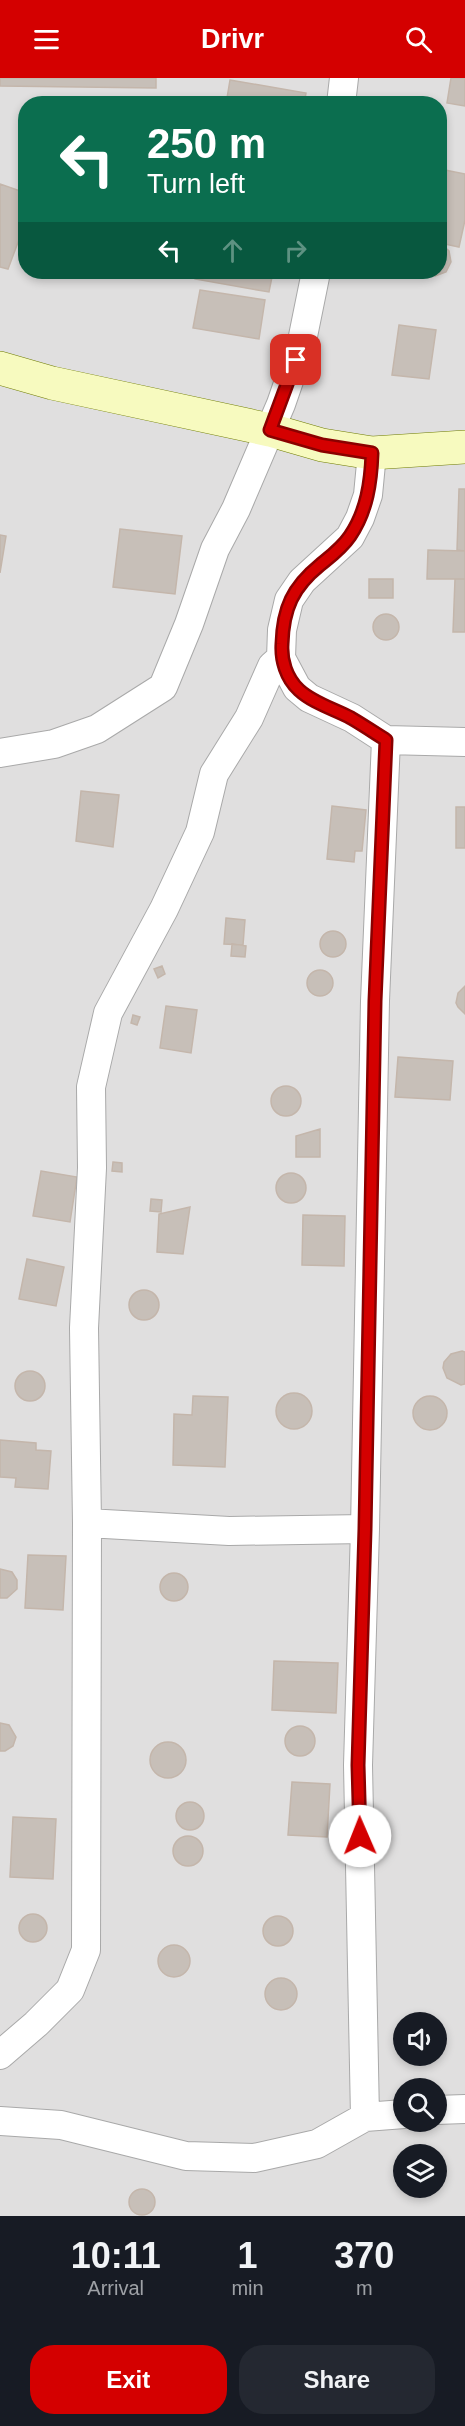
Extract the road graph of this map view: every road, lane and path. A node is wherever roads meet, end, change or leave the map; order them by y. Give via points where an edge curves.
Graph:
1 (344, 78) edge
2 (342, 96) edge
3 (315, 279) edge
4 (0, 368) edge
5 (270, 430) junction
6 (465, 447) edge
7 (372, 453) junction
8 (281, 658) junction
9 (386, 740) junction
10 (465, 742) edge
11 (0, 753) edge
12 (87, 1523) junction
13 (365, 1529) junction
14 (0, 2055) edge
15 (465, 2109) edge
16 (447, 2110) edge
17 (393, 2115) edge
18 (365, 2117) junction
19 (0, 2121) edge

1 - 2 street
3 - 5 street via 301,346
4 - 5 main road
5 - 7 main road via 322,445
5 - 11 street via 214,549 163,687 97,729 54,744
6 - 7 main road
7 - 8 street via 368,495 350,537 302,582 289,600
8 - 9 street via 297,688 309,698
8 - 12 street via 272,666 249,718 214,774 200,832 108,1013 91,1087 92,1168 84,1328
9 - 10 street
9 - 13 street via 375,1001
12 - 13 street via 229,1531
12 - 14 street via 86,1950 70,1990
13 - 18 street via 358,1765
15 - 16 street
17 - 18 street
18 - 19 street via 318,2144 254,2158 186,2156 61,2125

